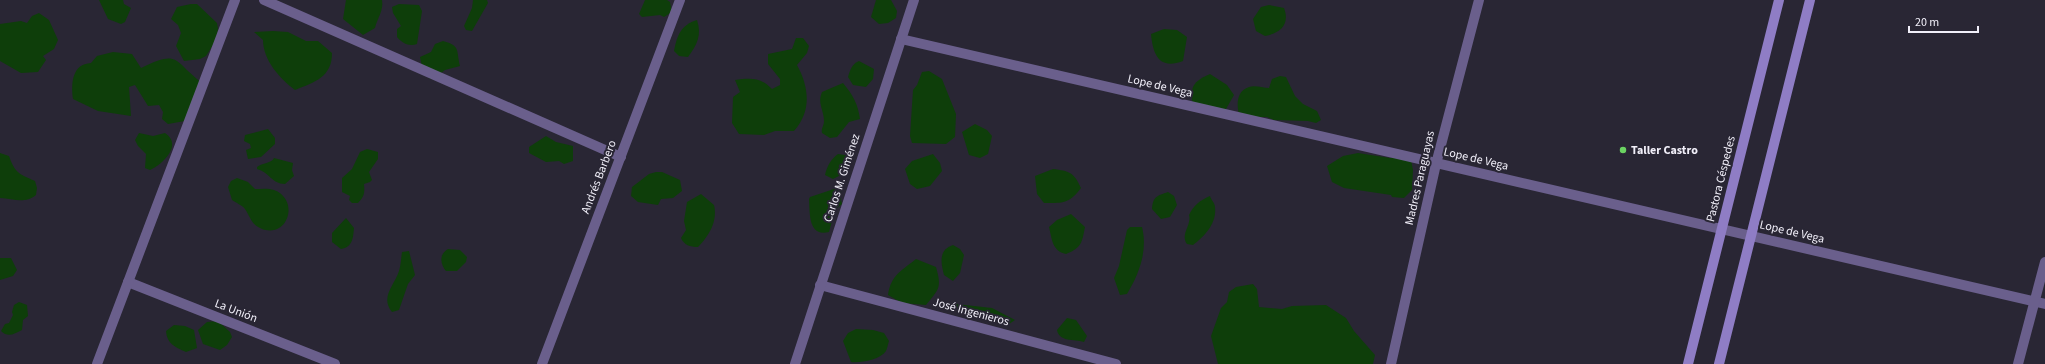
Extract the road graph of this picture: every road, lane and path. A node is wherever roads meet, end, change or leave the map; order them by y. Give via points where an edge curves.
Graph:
1 (235, 0) edge
2 (264, 0) edge
3 (680, 0) edge
4 (914, 0) edge
5 (1479, 0) edge
6 (1779, 0) edge
7 (1810, 0) edge
8 (902, 39) junction
9 (621, 156) junction
10 (1436, 164) junction
11 (1721, 229) junction
12 (1750, 236) junction
13 (2045, 262) edge
14 (128, 282) junction
15 (820, 285) junction
16 (2040, 303) edge
17 (97, 364) edge
18 (335, 364) edge
19 (542, 364) edge
20 (795, 364) edge
21 (1116, 364) edge
22 (1392, 364) edge
23 (1688, 364) edge
24 (1719, 364) edge
25 (2018, 364) edge

1 - 14 street
2 - 9 street
3 - 9 street, Andrés Barbero
4 - 8 street, Carlos M. Giménez
5 - 10 street, Madres Paraguayas
6 - 11 main road, Pastora Céspedes
7 - 12 main road
8 - 10 street, Lope de Vega
8 - 15 street, Carlos M. Giménez
9 - 19 street, Andrés Barbero
10 - 11 street, Lope de Vega
10 - 22 street, Madres Paraguayas
11 - 12 street, Lope de Vega
11 - 23 main road, Pastora Céspedes
12 - 16 street, Lope de Vega
12 - 24 main road
13 - 16 street
14 - 17 street
14 - 18 street, La Unión
15 - 20 street, Carlos M. Giménez
15 - 21 street, José Ingenieros
16 - 25 street

